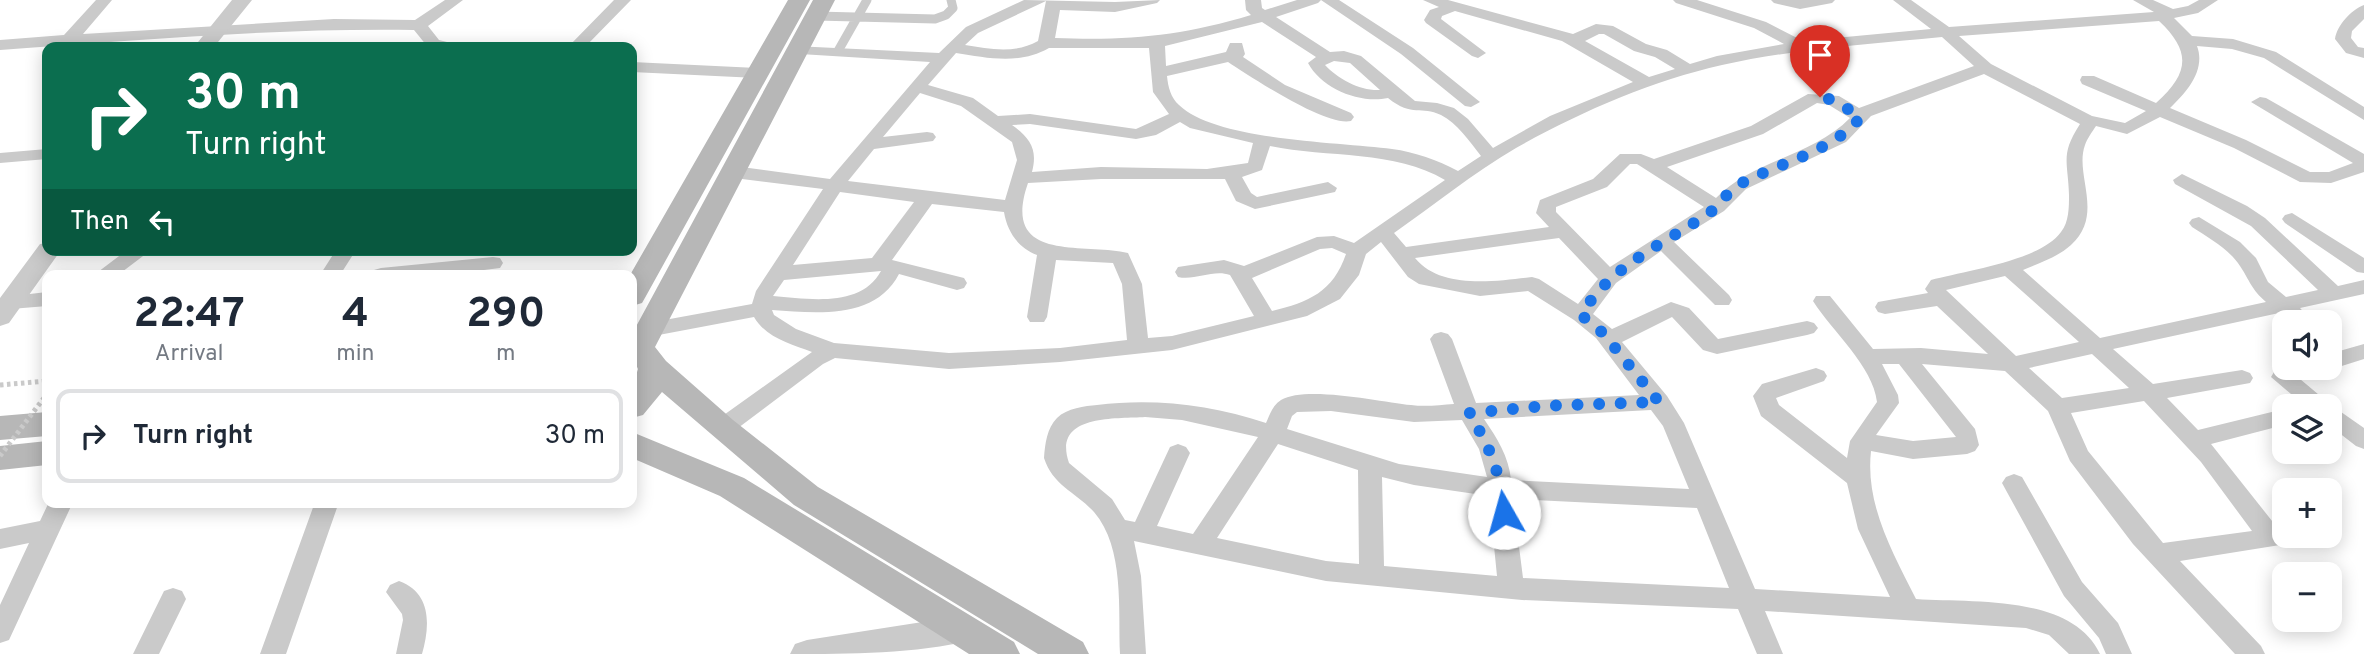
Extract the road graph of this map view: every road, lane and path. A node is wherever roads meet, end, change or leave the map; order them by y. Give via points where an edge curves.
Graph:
1 (104, 0) edge
2 (242, 0) edge
3 (456, 0) edge
4 (623, 0) edge
5 (867, 0) edge
6 (951, 0) edge
7 (1152, 0) edge
8 (1253, 0) edge
9 (1313, 0) edge
10 (1329, 0) edge
11 (1432, 0) edge
12 (1682, 0) edge
13 (1827, 0) edge
14 (1900, 0) edge
15 (2141, 0) edge
16 (2210, 0) edge
17 (1782, 1) edge
18 (1049, 2) edge
19 (813, 5) edge
20 (1453, 7) junction
21 (1488, 7) edge
22 (2364, 10) edge
23 (1264, 15) junction
24 (2166, 15) junction
25 (858, 17) junction
26 (1755, 23) junction
27 (419, 25) junction
28 (219, 29) junction
29 (1210, 30) junction
30 (1947, 33) junction
31 (70, 39) junction
32 (2186, 40) junction
33 (1573, 41) junction
34 (208, 42) edge
35 (433, 42) edge
36 (581, 42) edge
37 (1046, 43) junction
38 (1157, 43) junction
39 (0, 45) edge
40 (1800, 46) junction
41 (800, 49) junction
42 (838, 51) junction
43 (947, 53) junction
44 (1478, 53) dead end
45 (2364, 53) edge
46 (1231, 56) junction
47 (1327, 57) junction
48 (637, 67) edge
49 (1985, 68) junction
50 (1688, 70) junction
51 (757, 73) junction
52 (1159, 74) junction
53 (2088, 80) dead end
54 (1647, 83) junction
55 (917, 87) junction
56 (1392, 92) junction
57 (1471, 102) dead end
58 (2260, 102) dead end
59 (2157, 110) junction
60 (2364, 115) edge
61 (1179, 116) junction
62 (1345, 117) dead end
63 (1861, 117) junction
64 (997, 121) junction
65 (2090, 122) junction
66 (927, 137) dead end
67 (1263, 139) junction
68 (867, 145) junction
69 (42, 154) edge
70 (1492, 157) junction
71 (0, 158) edge
72 (2364, 164) edge
73 (1653, 166) junction
74 (734, 172) junction
75 (1231, 173) junction
76 (1020, 178) junction
77 (1459, 180) junction
78 (2182, 180) dead end
79 (836, 184) junction
80 (1328, 188) dead end
81 (927, 197) junction
82 (1013, 206) junction
83 (1717, 207) junction
84 (2292, 219) dead end
85 (2199, 223) dead end
86 (1565, 231) junction
87 (1383, 232) junction
88 (1662, 241) junction
89 (1047, 251) junction
90 (1357, 251) junction
91 (1401, 254) junction
92 (45, 256) edge
93 (132, 256) edge
94 (492, 263) dead end
95 (886, 265) junction
96 (2364, 267) edge
97 (2009, 269) junction
98 (111, 270) edge
99 (427, 270) edge
100 (1185, 272) dead end
101 (777, 274) junction
102 (1240, 275) junction
103 (1609, 278) junction
104 (957, 283) dead end
105 (637, 287) edge
106 (2364, 287) edge
107 (2334, 294) junction
108 (1941, 298) junction
109 (42, 300) edge
110 (1722, 300) dead end
111 (1823, 301) dead end
112 (761, 306) junction
113 (2283, 306) junction
114 (1885, 307) dead end
115 (6, 309) edge
116 (2288, 310) edge
117 (1581, 315) junction
118 (1037, 317) dead end
119 (1266, 319) junction
120 (1807, 328) dead end
121 (1441, 339) dead end
122 (1608, 340) junction
123 (2096, 345) junction
124 (1138, 346) junction
125 (643, 348) edge
126 (832, 351) junction
127 (1867, 357) junction
128 (1905, 357) junction
129 (2014, 364) junction
130 (1816, 376) dead end
131 (2242, 378) dead end
132 (2286, 380) edge
133 (42, 381) edge
134 (0, 385) edge
135 (2149, 393) junction
136 (2304, 394) edge
137 (42, 401) edge
138 (637, 402) edge
139 (1659, 402) junction
140 (2057, 407) junction
141 (1469, 413) junction
142 (2272, 421) edge
143 (2342, 423) edge
144 (42, 424) edge
145 (0, 428) edge
146 (722, 428) junction
147 (1274, 432) junction
148 (2193, 440) junction
149 (2364, 440) edge
150 (1861, 441) junction
151 (637, 446) edge
152 (42, 453) edge
153 (1178, 453) dead end
154 (0, 457) edge
155 (1370, 464) junction
156 (1859, 479) junction
157 (2014, 483) dead end
158 (1502, 488) junction
159 (1705, 499) junction
160 (58, 508) edge
161 (325, 508) edge
162 (46, 530) junction
163 (1130, 531) junction
164 (0, 540) edge
165 (1199, 545) junction
166 (2158, 554) junction
167 (1372, 575) junction
168 (1511, 588) junction
169 (399, 592) dead end
170 (173, 599) dead end
171 (1746, 599) junction
172 (1908, 608) junction
173 (1, 627) edge
174 (961, 630) junction
175 (146, 654) edge
176 (273, 654) edge
177 (410, 654) edge
178 (807, 654) edge
179 (1001, 654) edge
180 (1070, 654) edge
181 (1133, 654) edge
182 (1770, 654) edge
183 (2087, 654) edge
184 (2119, 654) edge
185 (2252, 654) edge

1 - 31 street
2 - 28 street
3 - 27 street
4 - 36 street
5 - 25 lane
6 - 25 lane via 953,8 944,18
7 - 18 street via 1115,7
8 - 23 street via 1254,10
9 - 23 street
10 - 57 street via 1407,51
11 - 20 street
12 - 26 street
13 - 17 street
14 - 30 street
15 - 24 street
16 - 24 street via 2193,10
17 - 26 street
18 - 37 street
18 - 43 street via 1013,9 972,30
19 - 25 lane
19 - 41 main road
19 - 51 main road
20 - 21 street
20 - 44 street via 1436,13 1432,20
21 - 33 street
22 - 45 street via 2344,30 2343,39 2352,50
23 - 29 street
23 - 47 street
24 - 30 street
24 - 32 street
25 - 42 lane
26 - 40 street
27 - 28 street
27 - 35 street
28 - 31 street
28 - 34 street
29 - 38 street
29 - 46 street via 1236,46 1237,54
30 - 40 street
30 - 49 street
31 - 39 street
32 - 59 street via 2190,54 2187,82
32 - 60 street via 2233,44 2270,55
33 - 50 street via 1596,29 1607,29
33 - 54 street
37 - 38 street
37 - 43 street via 1021,55
38 - 52 street
40 - 50 street
41 - 42 street
41 - 74 main road
42 - 43 street
43 - 55 street
46 - 52 street
46 - 62 street via 1279,89
47 - 56 street via 1347,55
47 - 56 street via 1316,66 1325,75 1366,94
48 - 51 street
49 - 63 street via 1911,93
49 - 65 street
50 - 54 street
51 - 105 main road
52 - 61 street via 1163,99
53 - 59 street
54 - 70 street via 1556,121
55 - 64 street via 967,102
55 - 68 street
56 - 70 street via 1406,104 1449,112
58 - 72 street
59 - 65 street via 2127,129
59 - 72 street via 2308,178 2332,177
61 - 64 street via 1136,134 1030,119
61 - 67 street
63 - 73 street via 1833,100 1814,98 1757,130
63 - 83 street via 1840,138 1739,185
64 - 76 street via 1025,147 1027,159
65 - 97 street via 2074,154 2078,215 2072,230 2065,241
66 - 68 street
67 - 75 street via 1256,166
67 - 77 street via 1319,149 1406,155 1435,164
68 - 79 street
69 - 71 street
70 - 77 street
73 - 83 street
73 - 86 street via 1626,158 1600,183 1547,204 1546,213
74 - 79 street
74 - 125 main road
75 - 76 street
75 - 80 street via 1243,197 1255,203
76 - 82 street
77 - 87 street
78 - 107 street via 2258,222
79 - 81 street
79 - 101 street
81 - 82 street
81 - 95 street
82 - 89 street via 1017,226 1028,241
83 - 88 street
84 - 96 street
85 - 113 street via 2243,255 2260,286
86 - 91 street
86 - 103 street
87 - 90 street
87 - 91 street
88 - 103 street
88 - 110 street
89 - 118 street
89 - 124 street via 1121,258 1132,284
90 - 102 street via 1334,242 1318,243
90 - 119 street via 1349,275 1333,295 1300,311
91 - 117 street via 1426,279 1480,289 1531,284
92 - 115 street
93 - 98 street
94 - 99 street
95 - 101 street
95 - 104 street
95 - 112 street via 882,285 855,301
97 - 108 street via 1938,285 1935,289
97 - 123 street
100 - 102 street via 1224,266
101 - 112 street
102 - 119 street
103 - 117 street
106 - 107 street
107 - 113 street
108 - 114 street
108 - 129 street
109 - 115 street
111 - 127 street
112 - 125 street
112 - 126 street via 765,320 777,328
113 - 116 street
113 - 123 street
117 - 122 street
119 - 124 street via 1172,343
120 - 122 street via 1717,346 1682,313 1671,309
121 - 141 street
122 - 139 street
123 - 129 street
123 - 135 street
124 - 126 street via 949,361
125 - 138 main road via 653,382
125 - 146 main road
126 - 146 street
127 - 128 street
127 - 150 street via 1888,403
128 - 129 street
128 - 150 street via 1967,435 1967,444 1913,450
129 - 140 street
130 - 156 street via 1770,390 1764,396 1765,404
131 - 135 street
132 - 136 street
133 - 134 path
135 - 140 street
135 - 148 street
137 - 154 path, bridge
139 - 141 street
139 - 159 street via 1673,423
140 - 166 street via 2078,455
141 - 147 street via 1415,414 1301,403 1282,412
141 - 158 street via 1490,447
142 - 148 street
143 - 149 street
144 - 145 main road
146 - 180 main road via 806,496
147 - 155 street
147 - 163 street via 1239,421 1152,409 1071,419 1063,426 1056,464
147 - 165 street
148 - 166 street via 2271,538
150 - 156 street
151 - 174 main road via 732,487
152 - 154 main road
153 - 163 street
155 - 158 street via 1399,473
155 - 167 street
156 - 172 street via 1866,521
157 - 184 street via 2073,589 2109,631
158 - 159 street
158 - 168 street
159 - 171 street
160 - 162 street
161 - 176 street
162 - 164 street
162 - 173 street
163 - 165 street
163 - 181 street via 1126,557
165 - 167 street
166 - 185 street
167 - 168 street
168 - 171 street
169 - 177 street via 414,606 418,618
170 - 175 street
171 - 172 street
171 - 182 street
172 - 183 street via 2043,621 2057,626
174 - 178 street
174 - 179 main road

